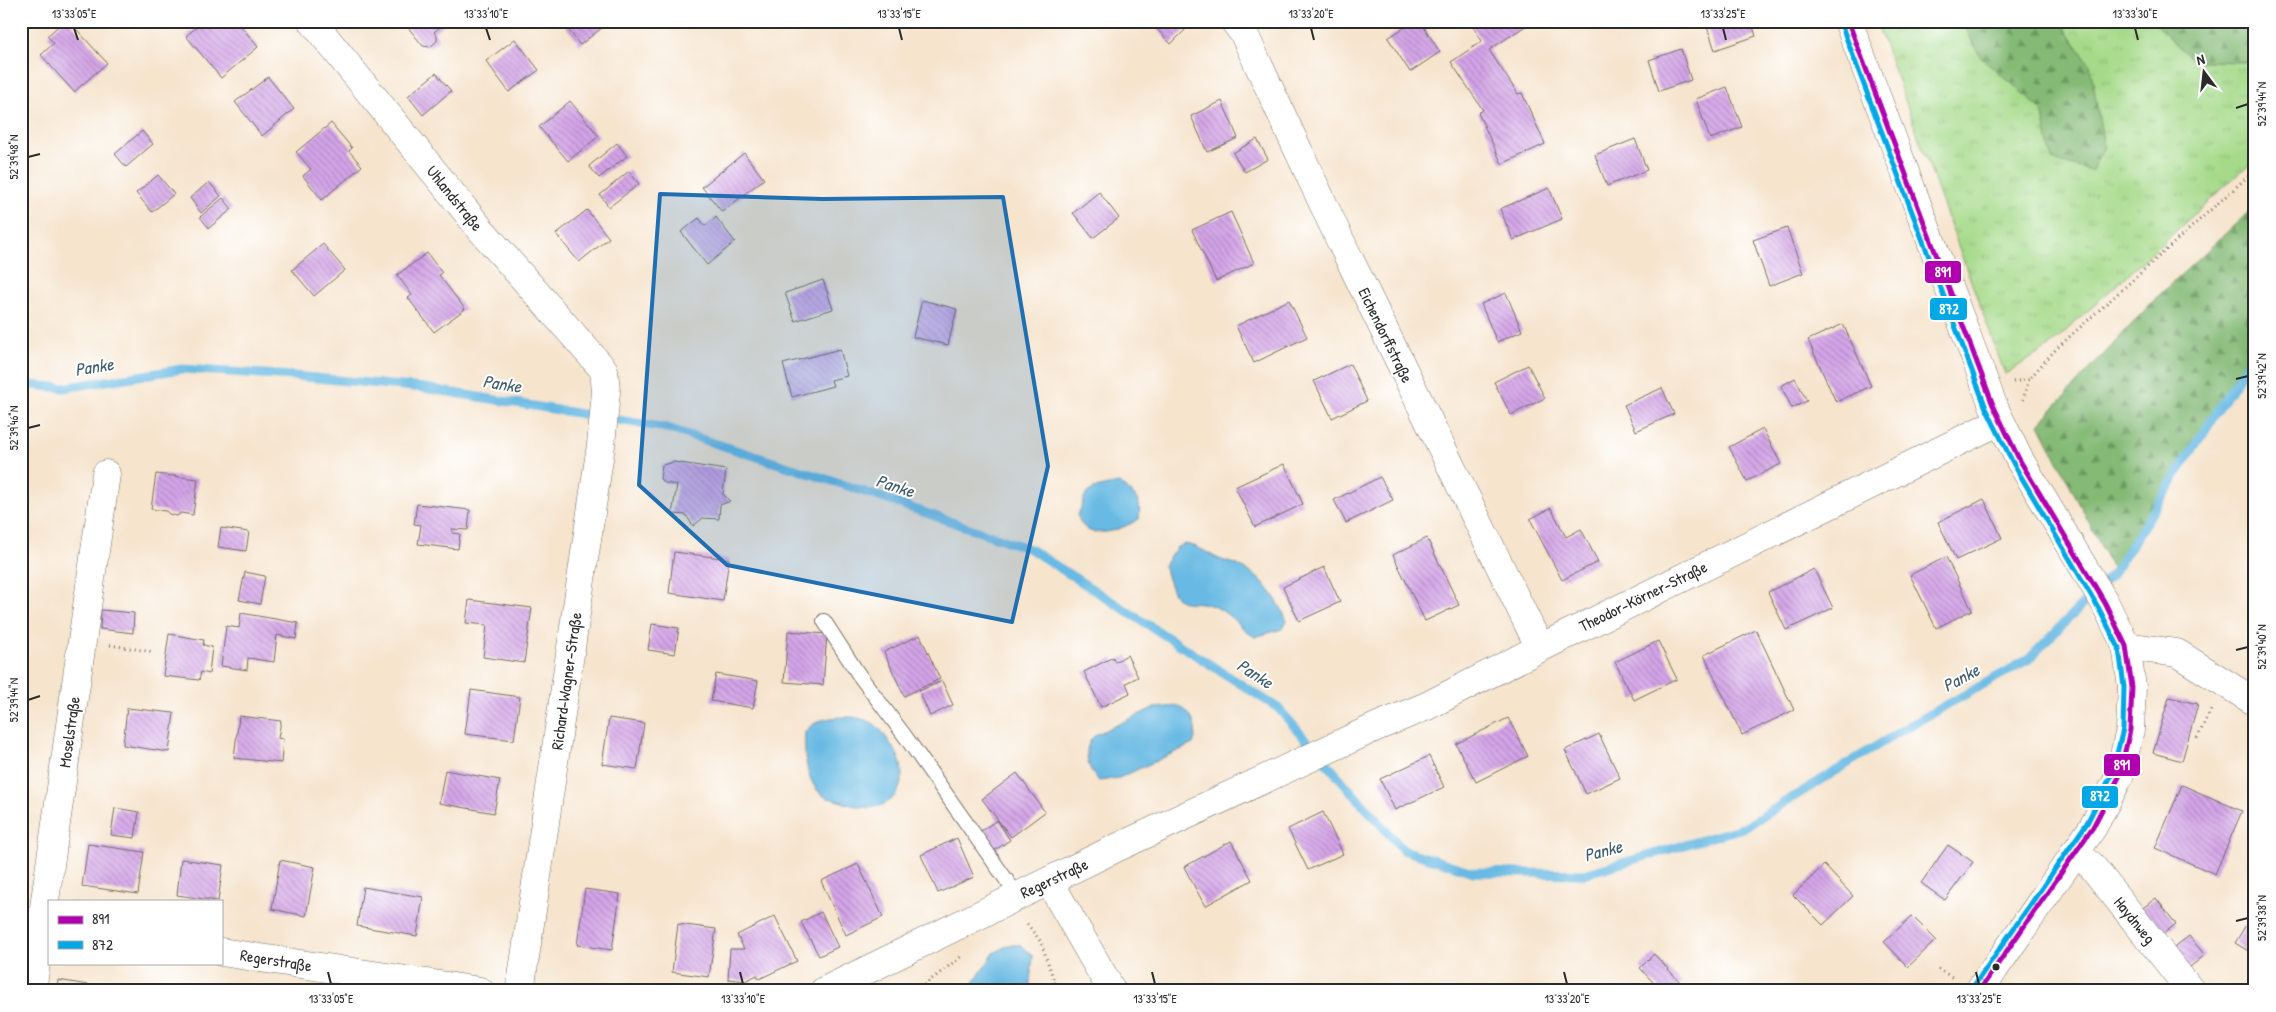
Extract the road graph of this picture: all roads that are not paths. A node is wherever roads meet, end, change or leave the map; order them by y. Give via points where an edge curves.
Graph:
1 (312, 21) edge
2 (1848, 21) edge
3 (1247, 26) edge
4 (605, 381) joint
5 (2000, 421) junction
6 (106, 474) dead end
7 (824, 621) dead end
8 (2126, 646) junction
9 (1540, 648) junction
10 (2255, 702) edge
11 (1286, 770) joint
12 (2074, 853) junction
13 (1049, 881) junction
14 (1017, 895) junction
15 (49, 900) edge
16 (48, 908) edge
17 (46, 924) edge
18 (222, 952) edge
19 (1969, 987) edge
20 (32, 991) edge
21 (480, 991) edge
22 (520, 991) edge
23 (824, 991) edge
24 (1112, 991) edge
25 (2191, 991) edge

1 - 4 street, Uhlandstraße
2 - 5 street via 1959,321
3 - 9 street, Eichendorffstraße via 1340,240
4 - 22 street, Richard-Wagner-Straße via 601,445
5 - 8 street via 2047,508 2105,603
5 - 9 street, Theodor-Körner-Straße
6 - 15 street, Moselstraße
7 - 14 lane via 859,676 906,736
8 - 10 street via 2177,653
8 - 12 street via 2132,687 2130,730 2120,777 2093,827
9 - 11 street, Theodor-Körner-Straße via 1427,706
11 - 13 street, Regerstraße
12 - 19 street
12 - 25 street, Haydnweg via 2091,865
13 - 14 street, Regerstraße
13 - 24 street
14 - 23 street, Regerstraße
16 - 17 street, Moselstraße
17 - 20 street, Moselstraße
18 - 21 street, Regerstraße

